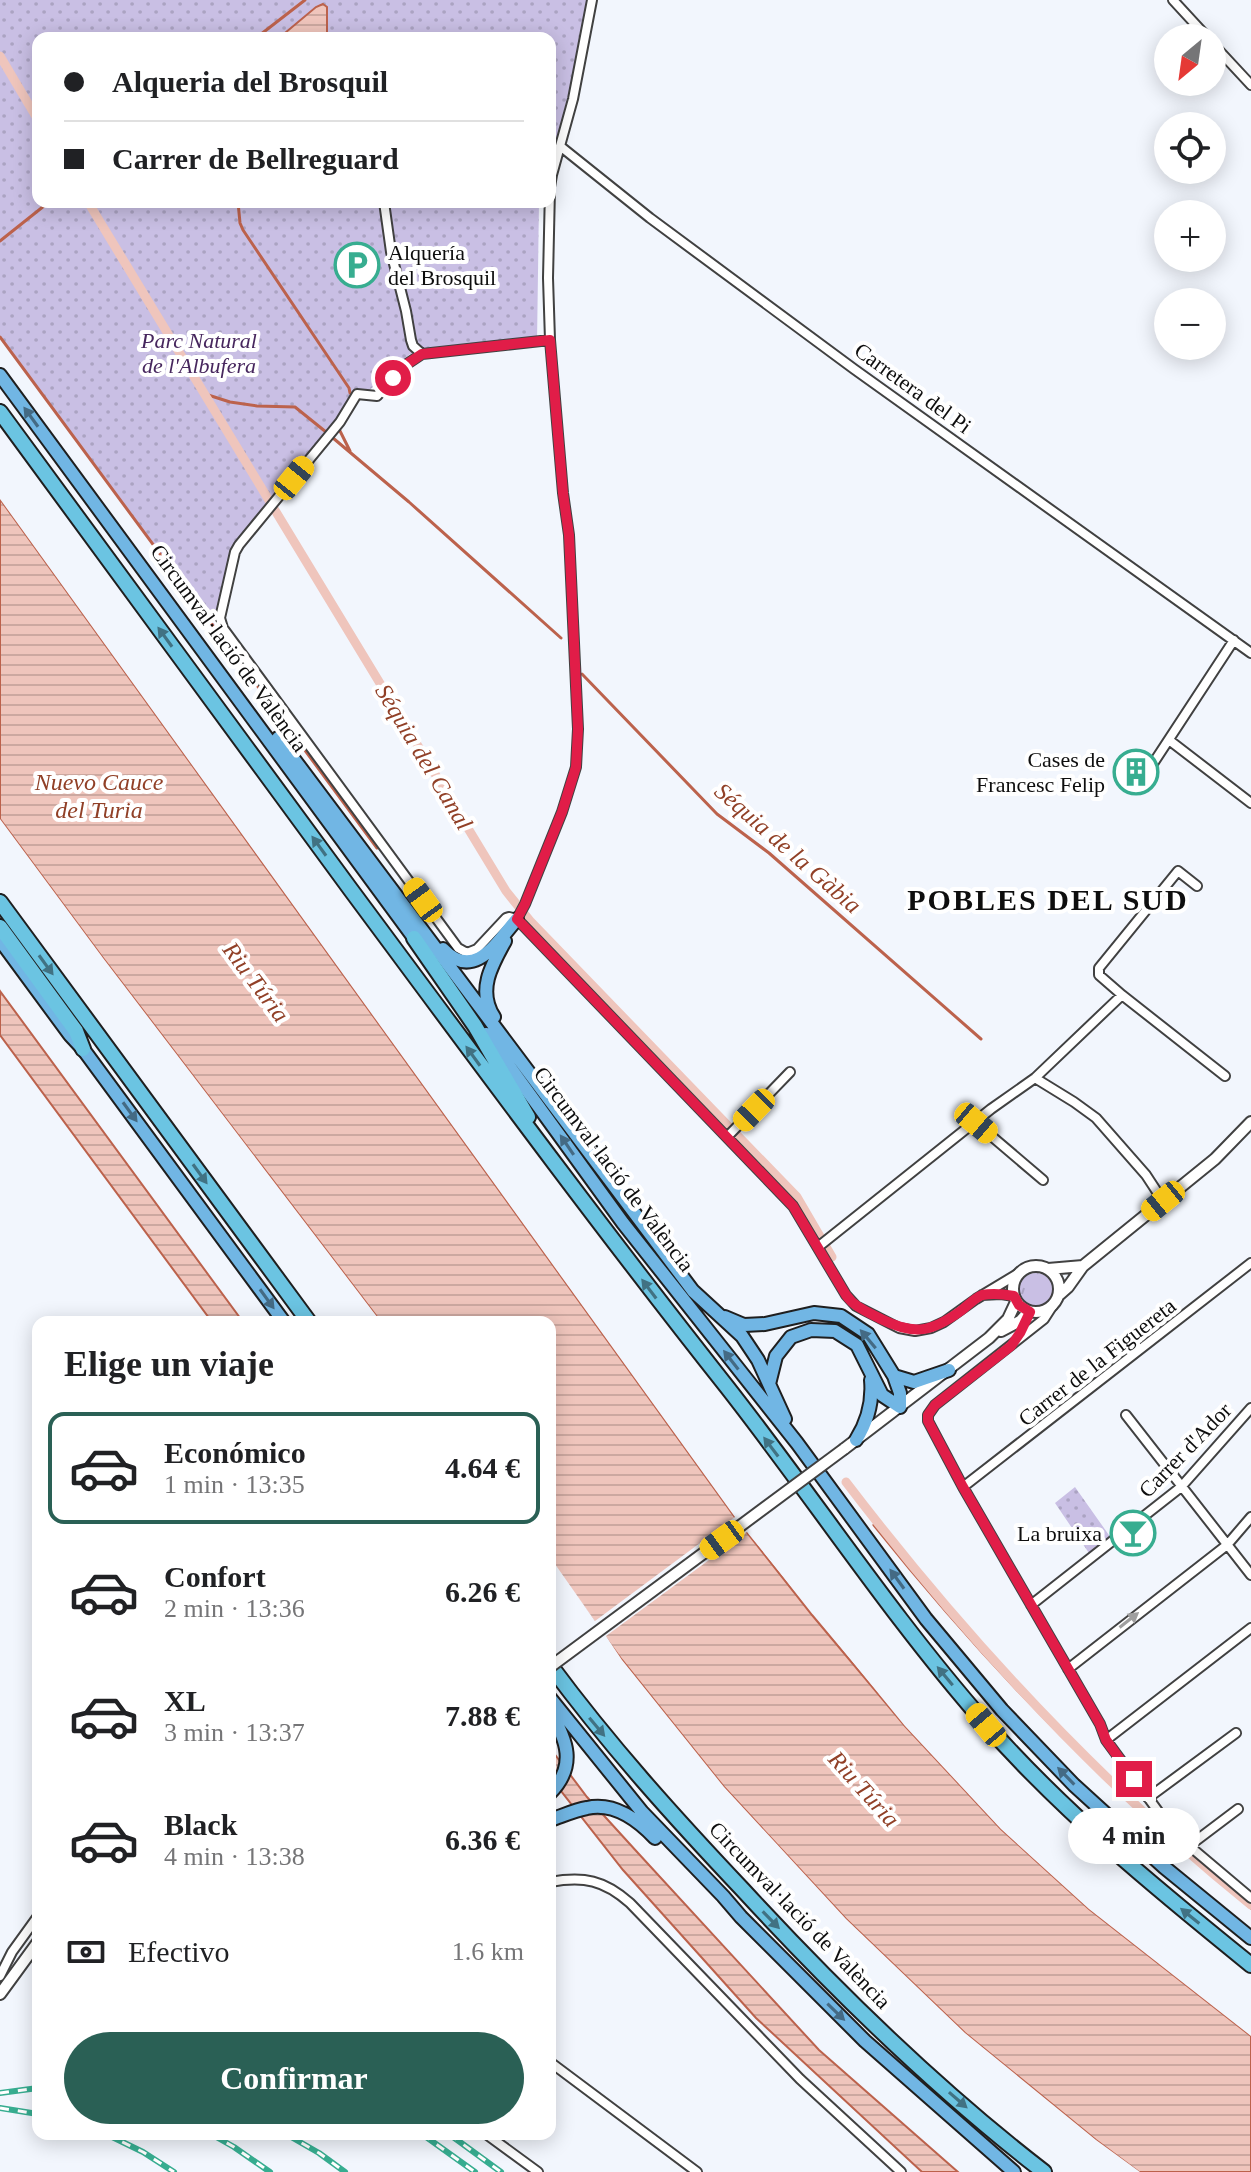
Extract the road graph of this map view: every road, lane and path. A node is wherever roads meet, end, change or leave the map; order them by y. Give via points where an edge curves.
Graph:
1 (592, 0) edge
2 (1173, 0) edge
3 (1195, 24) edge
4 (1226, 58) edge
5 (1251, 85) edge
6 (560, 146) junction
7 (556, 163) edge
8 (385, 208) edge
9 (550, 208) edge
10 (550, 340) junction
11 (422, 354) junction
12 (0, 375) edge
13 (0, 412) edge
14 (101, 512) junction
15 (1234, 640) junction
16 (1251, 653) edge
17 (1169, 740) junction
18 (1139, 785) dead end
19 (1251, 803) edge
20 (340, 820) junction
21 (1197, 886) dead end
22 (0, 902) edge
23 (517, 919) junction
24 (0, 927) edge
25 (414, 938) junction
26 (0, 940) edge
27 (1122, 995) junction
28 (83, 1049) junction
29 (790, 1072) dead end
30 (1225, 1076) dead end
31 (1035, 1078) junction
32 (545, 1093) junction
33 (1251, 1122) edge
34 (976, 1123) junction
35 (728, 1136) junction
36 (1043, 1180) dead end
37 (571, 1185) junction
38 (1163, 1201) junction
39 (818, 1247) junction
40 (1083, 1266) junction
41 (1249, 1268) edge
42 (1048, 1269) junction
43 (1019, 1273) junction
44 (1059, 1295) junction
45 (981, 1296) junction
46 (1015, 1299) junction
47 (1053, 1305) junction
48 (1030, 1312) junction
49 (715, 1313) junction
50 (280, 1316) edge
51 (305, 1316) edge
52 (1001, 1332) junction
53 (989, 1338) junction
54 (1011, 1346) junction
55 (949, 1370) junction
56 (871, 1372) junction
57 (894, 1376) junction
58 (769, 1384) junction
59 (900, 1407) junction
60 (1251, 1408) edge
61 (1126, 1415) dead end
62 (856, 1440) junction
63 (797, 1443) junction
64 (963, 1487) junction
65 (1181, 1487) junction
66 (1251, 1517) edge
67 (1227, 1545) junction
68 (1251, 1575) edge
69 (1031, 1605) junction
70 (1251, 1628) edge
71 (556, 1662) edge
72 (1068, 1669) junction
73 (556, 1674) edge
74 (556, 1705) edge
75 (556, 1723) edge
76 (1236, 1733) dead end
77 (1106, 1740) junction
78 (556, 1785) edge
79 (1148, 1798) junction
80 (1238, 1809) dead end
81 (556, 1818) edge
82 (1189, 1846) junction
83 (556, 1881) edge
84 (1251, 1898) edge
85 (741, 1917) junction
86 (32, 1924) edge
87 (1251, 1938) edge
88 (32, 1950) edge
89 (1251, 1965) edge
90 (0, 1976) edge
91 (0, 1994) edge
92 (556, 2066) edge
93 (494, 2140) edge
94 (538, 2172) edge
95 (697, 2172) edge
96 (901, 2172) edge
97 (1014, 2172) edge
98 (1044, 2172) edge

1 - 6 street
2 - 3 street
4 - 5 street
6 - 7 street
6 - 15 street, Carretera del Pi via 854,369
8 - 11 street via 411,340
9 - 10 street
10 - 11 street
10 - 23 street via 569,535 576,767
11 - 23 street via 377,396 354,396 340,422 235,552 220,618 458,948 467,953 477,949 506,918
14 -> 12 highway, Circumval·lació de València
37 -> 13 highway, Circumval·lació de València
14 - 20 highway
14 - 25 highway, Circumval·lació de València
15 - 16 street, Carretera del Pi
15 - 17 street
17 - 18 street
17 - 19 street
20 - 23 highway via 455,960 472,962 486,954
20 - 32 highway
21 - 27 street via 1178,871 1099,968 1099,975
22 -> 51 highway
23 - 32 highway via 488,977 486,999
23 - 35 street
24 - 28 highway via 76,1031
25 - 37 highway via 475,1026
63 -> 25 highway, Circumval·lació de València via 623,1223
26 - 28 highway
27 - 30 street
27 - 31 street
28 -> 50 highway
29 - 35 street
31 - 34 street
31 - 38 street via 1096,1118
32 - 49 highway
33 - 38 street
34 - 36 street
34 - 39 street
35 - 39 street via 793,1206
89 -> 37 highway, Circumval·lació de València via 1070,1811 986,1725 910,1635
38 - 40 street
39 - 45 street via 850,1301 899,1328 931,1328
40 - 42 street
40 - 44 street
41 - 64 street, Carrer de la Figuereta
42 - 43 street via 1036,1265
42 - 44 street via 1059,1283
43 - 45 street
43 - 46 street via 1013,1284
44 - 47 street
45 - 46 street
46 - 48 street
46 - 53 street via 1008,1319
47 - 48 street
47 - 54 street
48 - 52 street
48 - 54 street
57 -> 49 highway via 868,1334 841,1316 814,1313 744,1325
49 - 58 highway via 742,1336
52 - 53 street
52 - 54 street via 1013,1337
53 - 55 street
54 - 64 street via 928,1415
55 - 57 highway via 914,1382
55 - 59 street
56 - 58 highway via 857,1345 835,1331 811,1330 791,1337 776,1356
56 - 59 highway via 882,1395
56 - 62 highway via 873,1398
57 - 59 highway
58 - 63 highway
59 - 62 street
60 - 65 street, Carrer d'Ador
61 - 65 street
62 - 71 street, bridge
87 -> 63 highway, Circumval·lació de València via 1074,1785 1002,1710 926,1619
64 - 69 street
65 - 67 street
65 - 69 street, Carrer d'Ador
66 - 67 street
67 - 68 street
72 -> 67 street
69 - 72 street
70 - 77 street
72 - 77 street
73 -> 98 highway, Circumval·lació de València via 656,1798 770,1920 901,2049
74 - 85 highway, Circumval·lació de València via 642,1812
75 - 78 highway via 567,1759
76 - 79 street
77 - 79 street
79 - 82 street
80 - 82 street
81 - 85 highway via 589,1807 620,1811 646,1828 718,1902
82 - 84 street
83 - 96 street via 590,1880 615,1890 800,2079
85 -> 97 highway, Circumval·lació de València via 865,2041
86 - 90 street
88 - 91 street
92 - 95 street
93 - 94 street

